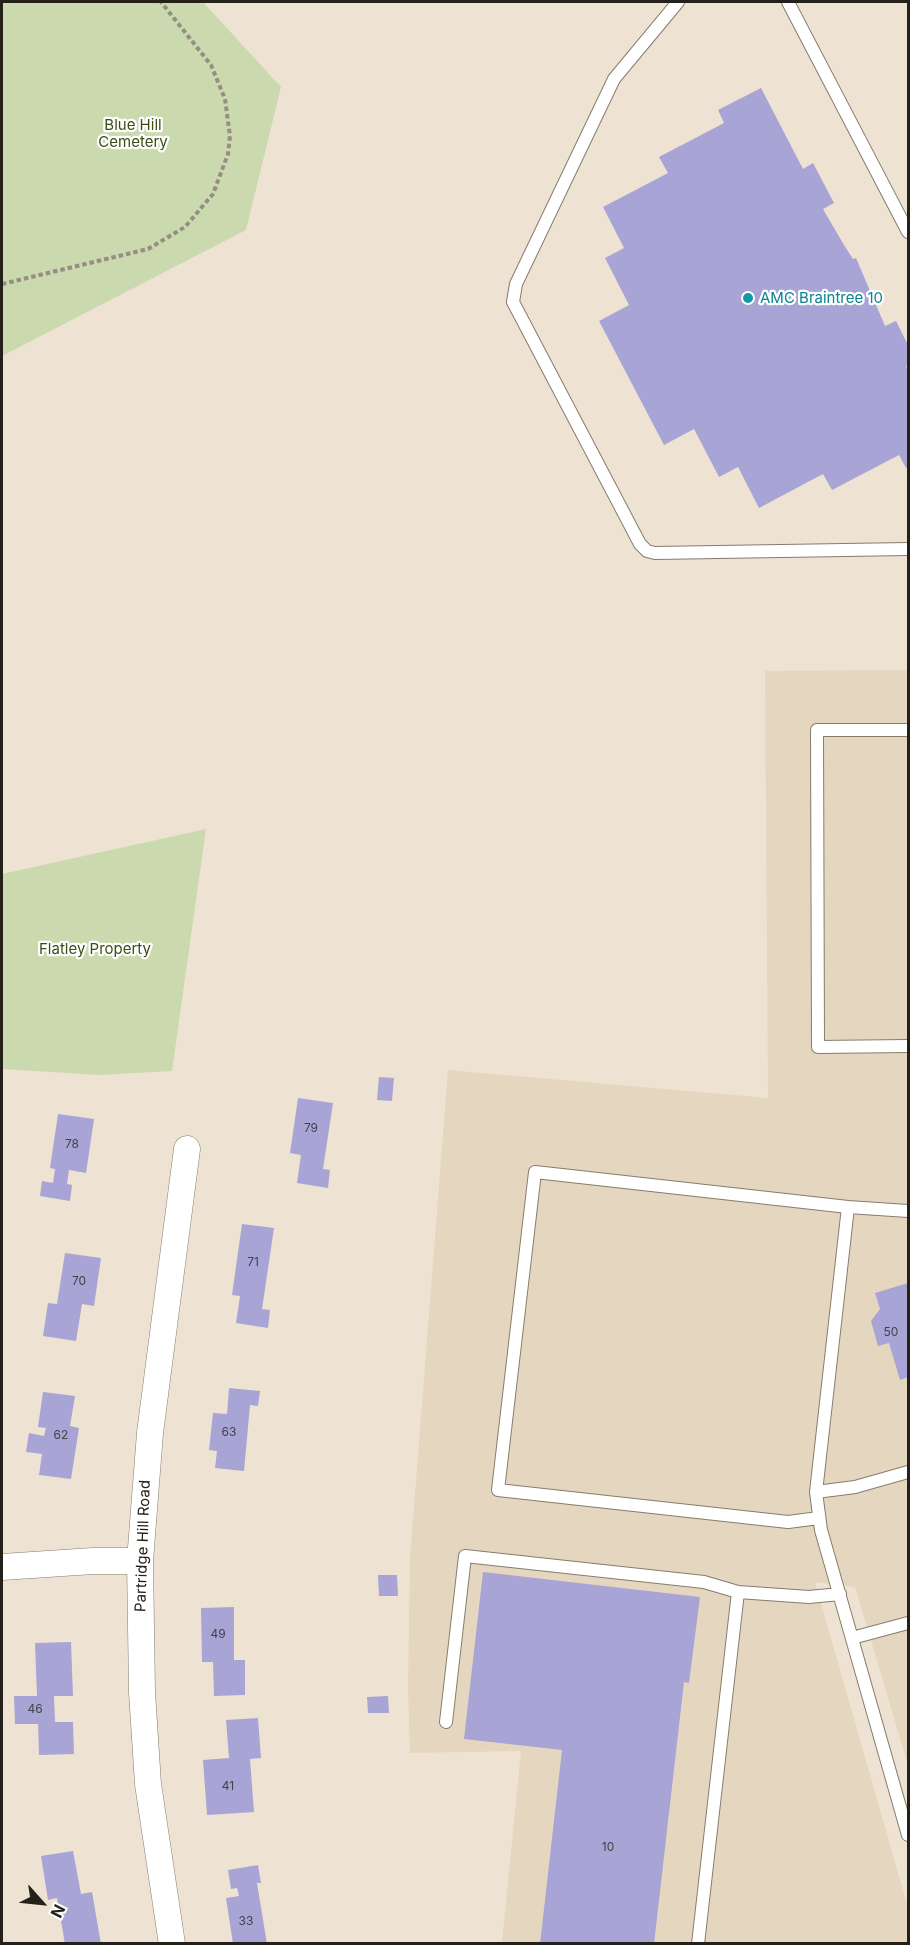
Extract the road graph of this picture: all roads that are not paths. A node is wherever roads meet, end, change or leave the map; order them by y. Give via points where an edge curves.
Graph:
1 (678, 2) edge
2 (788, 2) edge
3 (909, 232) edge
4 (909, 549) edge
5 (909, 729) edge
6 (909, 1046) edge
7 (187, 1149) dead end
8 (848, 1207) junction
9 (909, 1211) edge
10 (909, 1472) edge
11 (816, 1492) junction
12 (819, 1518) junction
13 (140, 1561) junction
14 (2, 1567) edge
15 (738, 1592) junction
16 (840, 1594) junction
17 (909, 1623) edge
18 (852, 1638) junction
19 (446, 1722) dead end
20 (909, 1835) edge
21 (172, 1944) edge
22 (699, 1944) edge

1 - 4 lane via 614,79 516,285 513,302 647,551
2 - 3 lane
5 - 6 lane via 817,730 817,764 818,1047
7 - 13 street, Partridge Hill Road via 148,1454
8 - 9 lane
8 - 11 lane
8 - 12 lane via 535,1172 498,1490 788,1522
10 - 11 lane via 855,1487
11 - 12 lane
12 - 16 lane
13 - 14 street
13 - 21 street, Partridge Hill Road via 148,1784
15 - 16 lane via 809,1598
15 - 19 lane via 704,1582 465,1556
15 - 22 lane
16 - 18 lane
17 - 18 lane
18 - 20 lane

